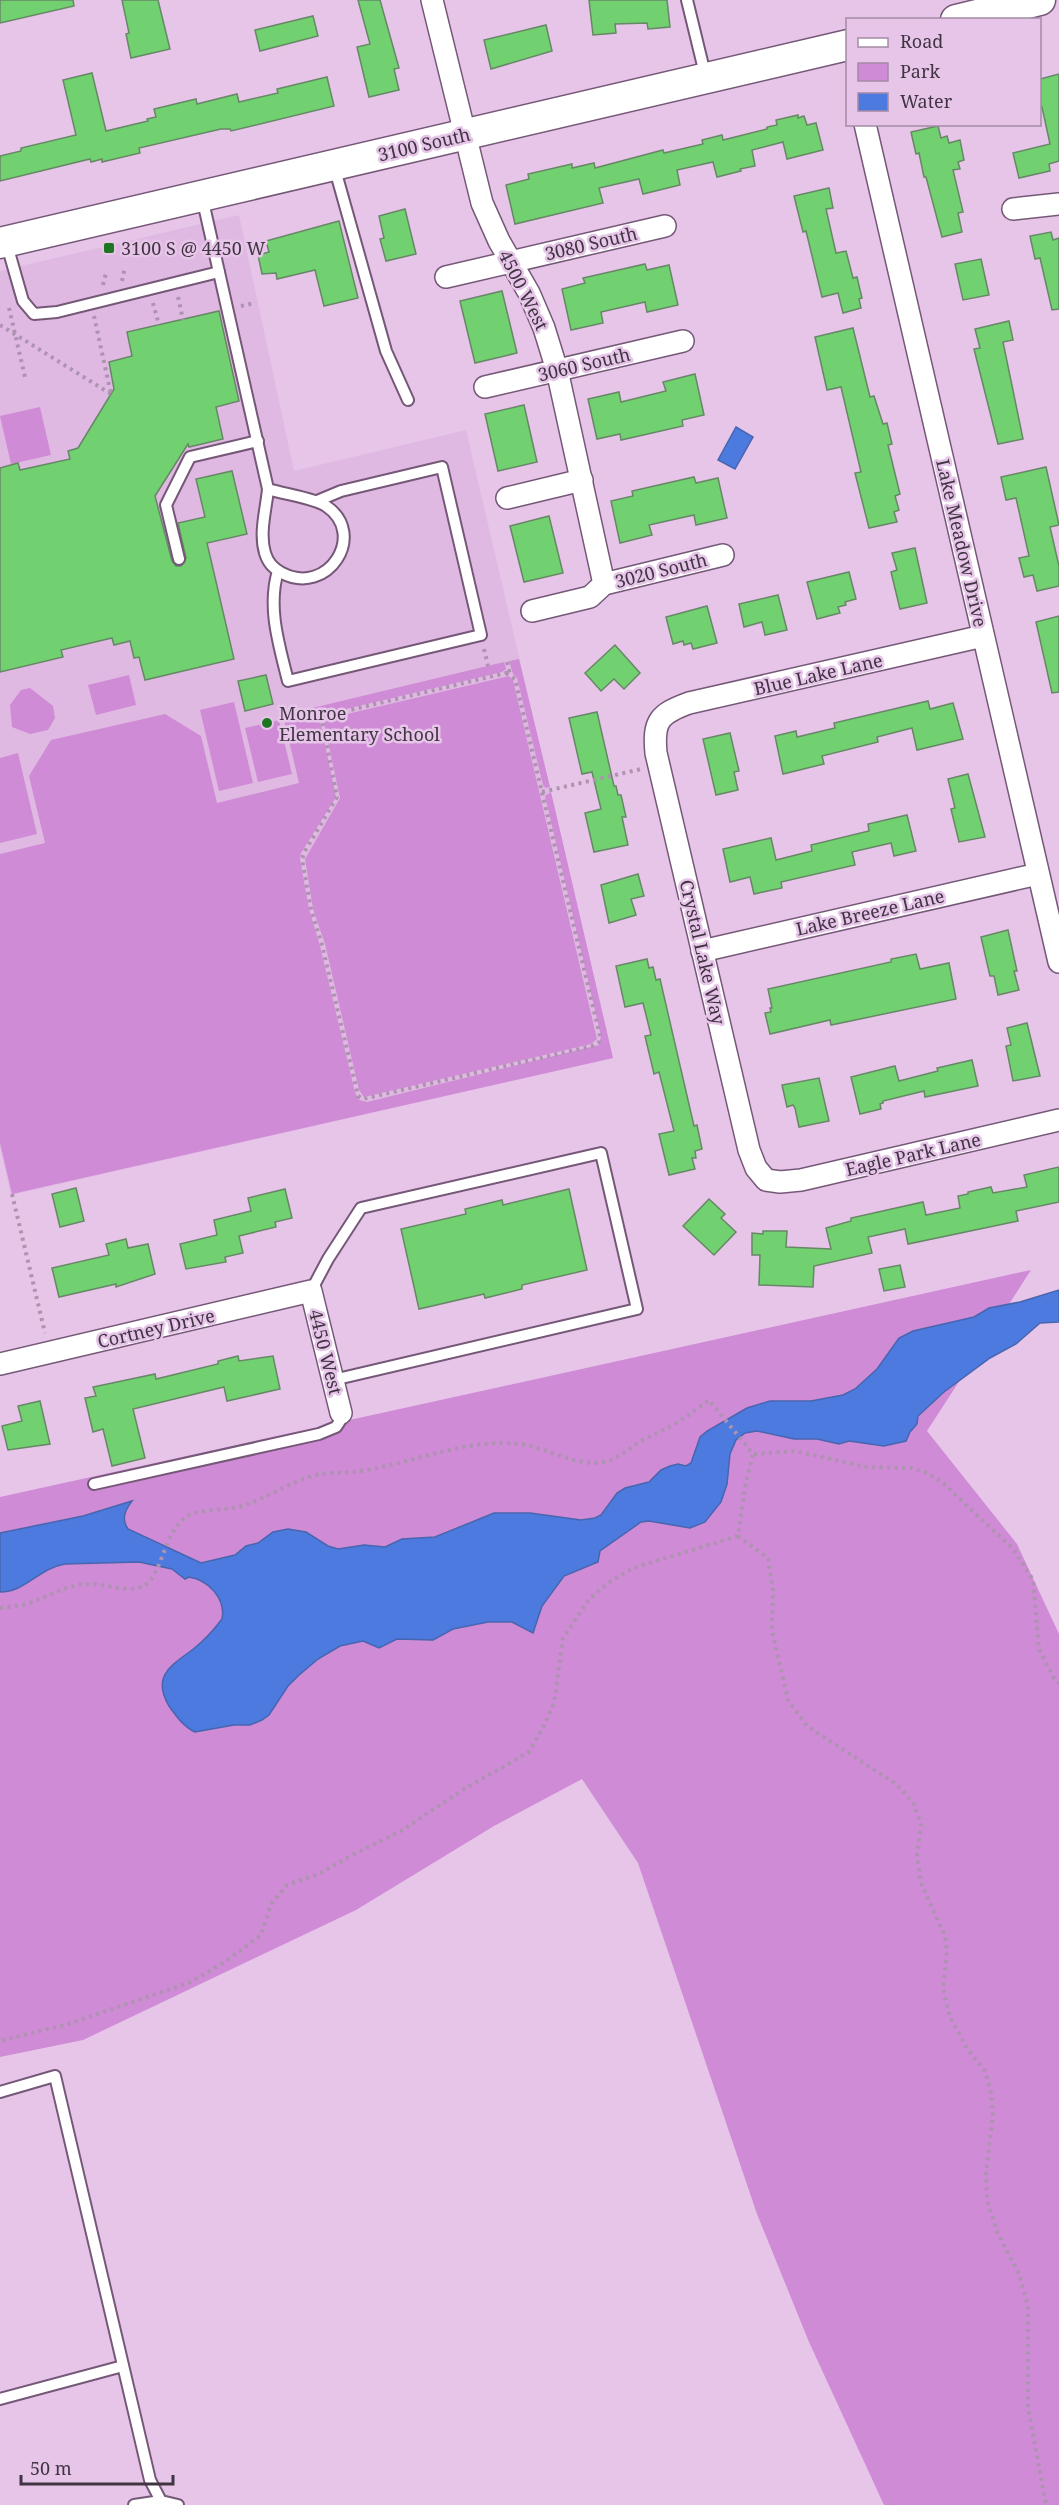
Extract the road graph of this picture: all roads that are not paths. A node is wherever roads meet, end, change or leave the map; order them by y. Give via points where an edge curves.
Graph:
1 (432, 0) edge
2 (687, 0) edge
3 (1040, 0) edge
4 (962, 15) edge
5 (846, 47) edge
6 (706, 78) junction
7 (865, 126) edge
8 (463, 135) junction
9 (333, 165) junction
10 (202, 196) junction
11 (1059, 204) edge
12 (1013, 209) dead end
13 (665, 226) dead end
14 (3, 242) edge
15 (511, 262) junction
16 (219, 272) junction
17 (446, 277) dead end
18 (683, 341) dead end
19 (557, 370) junction
20 (485, 387) dead end
21 (408, 400) dead end
22 (258, 441) junction
23 (582, 480) junction
24 (268, 489) junction
25 (507, 498) dead end
26 (316, 501) junction
27 (723, 555) dead end
28 (179, 559) dead end
29 (278, 570) junction
30 (604, 584) junction
31 (532, 611) dead end
32 (983, 636) junction
33 (657, 721) joint
34 (1038, 874) junction
35 (702, 951) junction
36 (1059, 962) edge
37 (1059, 1120) edge
38 (765, 1180) joint
39 (311, 1291) junction
40 (0, 1364) edge
41 (333, 1380) junction
42 (341, 1413) joint
43 (94, 1484) dead end
44 (0, 2092) edge
45 (123, 2366) junction
46 (0, 2398) edge
47 (161, 2501) junction
48 (134, 2505) edge
49 (178, 2505) edge

1 - 8 street, 4500 West
2 - 6 lane
3 - 4 main road
5 - 6 main road, 3100 South
6 - 8 main road, 3100 South
7 - 32 street, Lake Meadow Drive
8 - 9 main road, 3100 South
8 - 15 street, 4500 West via 482,203
9 - 10 main road, 3100 South
9 - 21 lane via 386,351
10 - 14 main road, 3100 South
10 - 16 lane
11 - 12 street
13 - 15 street, 3080 South
14 - 16 lane via 22,301 34,314 57,312
15 - 17 street, 3080 South
15 - 19 street, 4500 West via 544,328
16 - 22 lane
18 - 19 street, 3060 South
19 - 20 street, 3060 South
19 - 23 street, 4500 West
22 - 24 lane
22 - 28 lane via 190,457 166,505
23 - 25 street
23 - 30 street, 4500 West
24 - 26 lane
24 - 29 lane via 262,537 269,564
26 - 29 lane via 342,525 339,556 332,567 311,578 288,576
26 - 29 lane via 341,491 442,467 481,635 288,681 273,622
27 - 30 street, 3020 South
30 - 31 street, 3020 South via 590,597
32 - 33 street, Blue Lake Lane via 689,703 669,710
32 - 34 street, Lake Meadow Drive
33 - 35 street, Crystal Lake Way via 656,753
34 - 35 street, Lake Breeze Lane
34 - 36 street, Lake Meadow Drive
35 - 38 street, Crystal Lake Way via 749,1150
37 - 38 street, Eagle Park Lane via 801,1180
39 - 40 street, Cortney Drive
39 - 41 street, 4450 West
39 - 41 lane via 362,1208 602,1153 637,1309
41 - 42 street, 4450 West
42 - 43 lane via 336,1427 319,1434
44 - 45 lane via 55,2076
45 - 46 lane
45 - 47 lane via 150,2480
47 - 48 lane
47 - 49 lane

